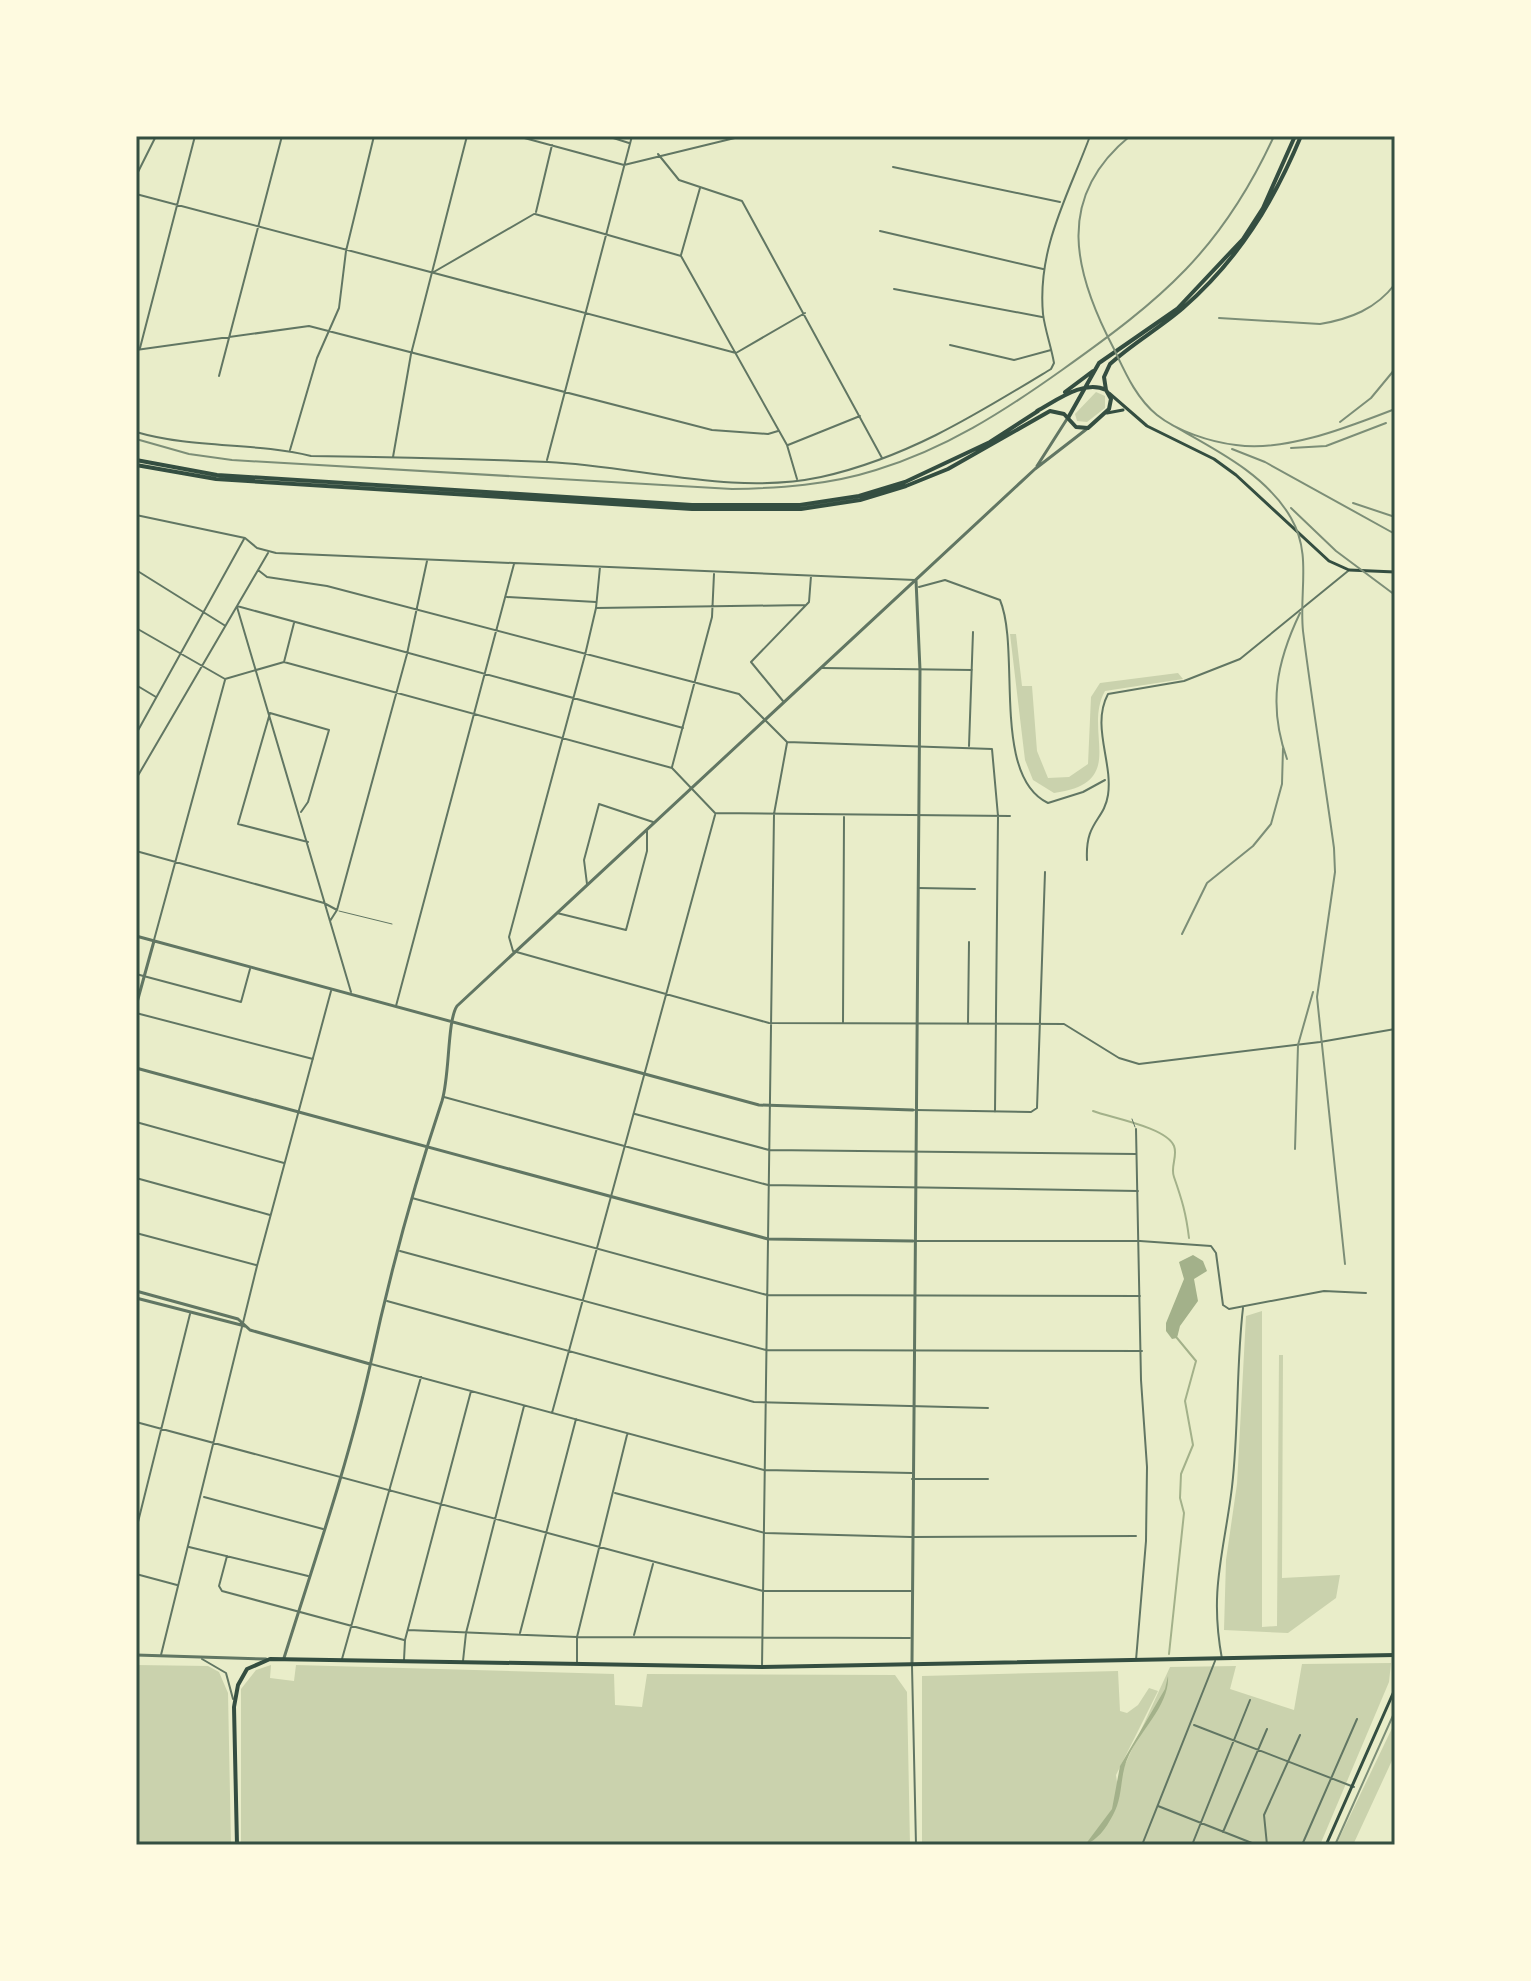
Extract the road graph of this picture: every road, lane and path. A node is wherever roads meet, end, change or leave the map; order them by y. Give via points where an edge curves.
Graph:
1 (156, 136) edge
2 (195, 136) edge
3 (282, 136) edge
4 (374, 136) edge
5 (467, 136) edge
6 (517, 136) edge
7 (607, 136) edge
8 (632, 136) edge
9 (743, 136) edge
10 (1090, 136) edge
11 (1298, 136) edge
12 (630, 144) junction
13 (552, 145) junction
14 (658, 154) junction
15 (624, 165) junction
16 (893, 167) dead end
17 (136, 176) edge
18 (700, 186) junction
19 (136, 194) edge
20 (1061, 203) junction
21 (177, 207) junction
22 (535, 214) junction
23 (256, 227) junction
24 (880, 231) dead end
25 (607, 234) junction
26 (346, 251) junction
27 (681, 256) junction
28 (1044, 269) junction
29 (432, 273) junction
30 (894, 289) dead end
31 (585, 313) junction
32 (805, 313) junction
33 (1043, 317) junction
34 (331, 329) junction
35 (228, 336) junction
36 (950, 345) dead end
37 (138, 350) edge
38 (1052, 350) junction
39 (1121, 350) junction
40 (736, 353) junction
41 (411, 354) junction
42 (1093, 371) junction
43 (219, 376) dead end
44 (1085, 389) junction
45 (1107, 391) junction
46 (566, 392) junction
47 (1037, 411) junction
48 (1126, 411) junction
49 (1105, 414) junction
50 (861, 416) junction
51 (1068, 418) junction
52 (1088, 428) junction
53 (778, 431) junction
54 (136, 432) edge
55 (787, 445) junction
56 (290, 451) junction
57 (392, 459) junction
58 (882, 460) junction
59 (547, 462) junction
60 (136, 463) edge
61 (1035, 469) junction
62 (797, 480) junction
63 (136, 515) edge
64 (245, 538) junction
65 (268, 552) junction
66 (427, 560) junction
67 (514, 563) junction
68 (600, 567) junction
69 (136, 570) edge
70 (258, 570) junction
71 (1349, 570) junction
72 (714, 572) junction
73 (1395, 572) edge
74 (811, 576) junction
75 (916, 580) junction
76 (919, 587) junction
77 (505, 597) junction
78 (597, 602) junction
79 (806, 605) junction
80 (237, 606) junction
81 (596, 608) junction
82 (713, 608) junction
83 (418, 612) junction
84 (205, 614) junction
85 (295, 622) junction
86 (225, 626) junction
87 (136, 628) edge
88 (496, 632) junction
89 (973, 632) dead end
90 (182, 654) junction
91 (407, 654) junction
92 (585, 655) junction
93 (284, 662) junction
94 (202, 665) junction
95 (822, 668) junction
96 (256, 669) junction
97 (920, 670) junction
98 (972, 670) junction
99 (483, 676) junction
100 (225, 679) junction
101 (695, 682) junction
102 (136, 685) edge
103 (395, 694) junction
104 (157, 698) junction
105 (572, 699) junction
106 (784, 702) junction
107 (270, 713) junction
108 (473, 714) junction
109 (765, 719) junction
110 (683, 728) junction
111 (136, 734) edge
112 (560, 739) junction
113 (787, 742) junction
114 (919, 746) junction
115 (969, 747) junction
116 (672, 768) junction
117 (136, 779) edge
118 (1106, 779) junction
119 (691, 787) junction
120 (301, 812) junction
121 (715, 813) junction
122 (774, 814) junction
123 (844, 815) junction
124 (918, 816) junction
125 (998, 816) junction
126 (1010, 816) dead end
127 (654, 823) junction
128 (647, 829) junction
129 (309, 843) junction
130 (136, 851) edge
131 (1087, 860) dead end
132 (173, 862) junction
133 (1045, 872) dead end
134 (587, 884) junction
135 (917, 888) junction
136 (975, 889) dead end
137 (324, 903) junction
138 (337, 910) junction
139 (556, 913) junction
140 (330, 921) junction
141 (392, 924) dead end
142 (136, 936) edge
143 (154, 941) junction
144 (969, 942) dead end
145 (513, 951) junction
146 (250, 967) junction
147 (136, 974) edge
148 (144, 976) junction
149 (332, 990) junction
150 (352, 996) junction
151 (666, 996) junction
152 (136, 1006) edge
153 (395, 1008) junction
154 (136, 1013) edge
155 (1042, 1022) junction
156 (451, 1023) junction
157 (769, 1023) junction
158 (843, 1023) junction
159 (968, 1025) junction
160 (916, 1026) junction
161 (997, 1026) junction
162 (1395, 1029) edge
163 (314, 1059) junction
164 (136, 1068) edge
165 (644, 1075) junction
166 (443, 1096) junction
167 (769, 1108) junction
168 (915, 1110) junction
169 (995, 1112) junction
170 (634, 1113) junction
171 (298, 1114) junction
172 (1132, 1119) dead end
173 (136, 1122) edge
174 (1136, 1129) joint
175 (625, 1146) junction
176 (426, 1147) junction
177 (769, 1150) junction
178 (914, 1152) junction
179 (1137, 1154) junction
180 (285, 1163) junction
181 (136, 1178) edge
182 (768, 1185) junction
183 (914, 1188) junction
184 (1138, 1191) junction
185 (612, 1196) junction
186 (412, 1198) junction
187 (271, 1215) junction
188 (136, 1233) edge
189 (768, 1239) junction
190 (913, 1241) junction
191 (1140, 1241) junction
192 (598, 1247) junction
193 (398, 1250) junction
194 (257, 1266) junction
195 (136, 1291) edge
196 (1366, 1293) dead end
197 (767, 1295) junction
198 (913, 1295) junction
199 (1140, 1296) junction
200 (137, 1298) edge
201 (385, 1300) junction
202 (584, 1301) junction
203 (136, 1307) edge
204 (1243, 1307) junction
205 (190, 1313) junction
206 (245, 1326) junction
207 (766, 1350) junction
208 (568, 1351) junction
209 (912, 1351) junction
210 (1142, 1351) junction
211 (370, 1364) junction
212 (421, 1377) junction
213 (471, 1391) junction
214 (765, 1403) junction
215 (524, 1405) junction
216 (912, 1406) junction
217 (988, 1408) dead end
218 (552, 1413) junction
219 (576, 1419) junction
220 (136, 1422) edge
221 (162, 1429) junction
222 (627, 1433) junction
223 (213, 1443) junction
224 (764, 1470) junction
225 (912, 1476) junction
226 (338, 1477) junction
227 (988, 1479) dead end
228 (391, 1492) junction
229 (615, 1493) junction
230 (202, 1497) junction
231 (441, 1506) junction
232 (495, 1520) junction
233 (323, 1529) junction
234 (136, 1530) edge
235 (765, 1533) junction
236 (546, 1535) junction
237 (1136, 1536) dead end
238 (911, 1537) junction
239 (188, 1547) junction
240 (601, 1549) junction
241 (227, 1556) junction
242 (653, 1563) junction
243 (136, 1574) edge
244 (308, 1576) junction
245 (178, 1585) junction
246 (763, 1591) junction
247 (911, 1591) junction
248 (298, 1612) junction
249 (352, 1625) junction
250 (408, 1630) junction
251 (466, 1633) junction
252 (520, 1635) junction
253 (577, 1637) junction
254 (634, 1637) junction
255 (762, 1638) junction
256 (912, 1638) junction
257 (405, 1640) junction
258 (136, 1655) edge
259 (161, 1655) junction
260 (1395, 1655) edge
261 (284, 1658) junction
262 (202, 1659) junction
263 (270, 1659) junction
264 (341, 1660) junction
265 (1215, 1660) junction
266 (1223, 1660) junction
267 (404, 1661) junction
268 (463, 1662) junction
269 (1136, 1662) junction
270 (577, 1664) junction
271 (912, 1665) junction
272 (762, 1667) junction
273 (1395, 1689) edge
274 (1250, 1700) dead end
275 (234, 1707) junction
276 (1357, 1719) dead end
277 (1192, 1724) junction
278 (1267, 1729) dead end
279 (1300, 1735) dead end
280 (1235, 1740) junction
281 (1258, 1750) junction
282 (1288, 1761) junction
283 (1331, 1779) junction
284 (1354, 1787) junction
285 (1158, 1806) junction
286 (1201, 1822) junction
287 (1223, 1832) junction
288 (1244, 1840) junction
289 (237, 1845) edge
290 (916, 1845) edge
291 (1142, 1845) edge
292 (1192, 1845) edge
293 (1242, 1845) edge
294 (1257, 1845) edge
295 (1267, 1845) edge
296 (1302, 1845) edge
297 (1326, 1845) edge

1 - 17 street
2 - 21 street
3 - 23 street
4 - 26 street
5 - 29 street
6 - 13 street
7 - 12 street
8 - 12 street
9 - 14 street
10 - 20 street
11 - 39 main road via 1267,209 1242,247 1185,306
12 - 15 street
13 - 15 street
13 - 22 street
14 - 15 street
14 - 18 street via 674,176
15 - 25 street
16 - 20 street
18 - 27 street
18 - 32 street via 742,201
19 - 21 street
20 - 28 street
21 - 23 street
21 - 37 street
22 - 25 street
22 - 29 street
23 - 26 street
23 - 35 street
24 - 28 street
25 - 27 street
25 - 31 street
26 - 29 street
26 - 34 street via 344,286
27 - 40 street
28 - 33 street
29 - 31 street
29 - 41 street
30 - 33 street
31 - 40 street
31 - 46 street
32 - 40 street
32 - 50 street
33 - 38 street
34 - 35 street via 309,326
34 - 41 street
34 - 56 street via 317,358
35 - 37 street
35 - 43 street
36 - 38 street via 1014,360
38 - 58 street via 1051,369 966,421
39 - 42 main road
39 - 45 main road via 1106,370
40 - 53 street
41 - 46 street
41 - 57 street
42 - 44 main road
42 - 47 main road
44 - 45 main road
44 - 47 main road
44 - 51 main road
45 - 48 main road
45 - 49 main road via 1112,404
46 - 53 street via 712,430
46 - 59 street
47 - 60 main road via 978,448 905,482 800,505 692,505 217,475
48 - 49 main road
48 - 71 main road via 1214,459 1319,555
49 - 52 main road
50 - 55 street
50 - 58 street
51 - 52 main road via 1076,427
51 - 60 main road via 1045,413 948,469 906,486 801,509 692,509 228,480
51 - 61 street
52 - 61 street
53 - 55 street
54 - 56 street via 212,447
55 - 62 street
56 - 57 street
57 - 59 street
58 - 62 street
59 - 62 street via 709,479
61 - 75 street
63 - 64 street
64 - 65 street
64 - 84 street
65 - 66 street
65 - 70 street
66 - 67 street
66 - 83 street
67 - 68 street
67 - 77 street
68 - 72 street
68 - 78 street
69 - 84 street
70 - 80 street
70 - 83 street via 267,577 327,586
71 - 73 main road
71 - 118 street via 1240,659 1184,681 1108,694 1101,708
72 - 74 street
72 - 82 street
74 - 75 street
74 - 79 street
75 - 76 street
75 - 95 street
76 - 97 street
76 - 118 street via 945,580 1000,600 1015,745 1025,780 1048,803
77 - 78 street
77 - 88 street
78 - 81 street
79 - 82 street
79 - 106 street via 751,662
80 - 85 street
80 - 86 street
80 - 96 street
81 - 82 street
81 - 92 street
82 - 101 street
83 - 88 street
83 - 91 street
84 - 86 street
84 - 90 street
85 - 91 street
85 - 93 street
86 - 94 street
87 - 90 street
88 - 92 street
88 - 99 street
89 - 98 street
90 - 94 street
90 - 104 street
91 - 99 street
91 - 103 street
92 - 101 street
92 - 105 street
93 - 96 street
93 - 103 street
94 - 100 street
94 - 117 street
95 - 97 street
95 - 106 street
96 - 100 street
96 - 107 street
97 - 98 street
97 - 114 street
98 - 115 street
99 - 105 street
99 - 108 street
100 - 132 street
101 - 109 street via 739,694
101 - 110 street
102 - 104 street
103 - 108 street
103 - 138 street
104 - 111 street
105 - 110 street
105 - 112 street
106 - 109 street
107 - 120 street
107 - 120 street via 329,730
107 - 129 street via 238,824
108 - 112 street
108 - 153 street
109 - 113 street
109 - 119 street
110 - 116 street
112 - 116 street
112 - 145 street via 509,937
113 - 114 street
113 - 122 street
114 - 115 street
114 - 124 street
115 - 125 street via 993,752
116 - 119 street
118 - 131 street via 1108,794 1088,832
119 - 121 street
119 - 127 street
120 - 129 street
121 - 122 street
121 - 151 street
122 - 123 street
122 - 157 street
123 - 124 street
123 - 158 street
124 - 125 street
124 - 135 street
125 - 126 street
125 - 161 street
127 - 128 street
127 - 134 street via 599,804 584,860
128 - 134 street
128 - 139 street via 649,841 626,930
129 - 137 street
130 - 132 street
132 - 137 street
132 - 143 street
133 - 155 street
134 - 139 street
135 - 136 street
135 - 160 street
137 - 138 street
137 - 140 street
138 - 140 street
138 - 141 lane
139 - 145 street
140 - 150 street
142 - 143 street
143 - 146 street
143 - 148 street
144 - 159 street
145 - 151 street
145 - 156 street via 457,1006
146 - 148 street via 241,1002
146 - 149 street
147 - 148 street
148 - 152 street
149 - 150 street
149 - 163 street
150 - 153 street
151 - 157 street
151 - 165 street
153 - 156 street
154 - 163 street
155 - 161 street
155 - 162 street via 1071,1026 1103,1049 1139,1064
155 - 169 street via 1037,1108
156 - 165 street
156 - 166 street via 451,1063
157 - 158 street
157 - 167 street
158 - 160 street
159 - 160 street
159 - 161 street
160 - 168 street
161 - 169 street
163 - 171 street
164 - 171 street
165 - 167 street
165 - 170 street
166 - 175 street
166 - 176 street
167 - 168 street
167 - 177 street
168 - 169 street
168 - 178 street
170 - 175 street
170 - 177 street
171 - 176 street
171 - 180 street
172 - 174 lane
173 - 180 street
174 - 179 street
175 - 182 street
175 - 185 street
176 - 185 street
176 - 186 street
177 - 178 street
177 - 182 street
178 - 179 street
178 - 183 street
179 - 184 street
180 - 187 street
181 - 187 street
182 - 183 street
182 - 189 street
183 - 184 street
183 - 190 street
184 - 191 street
185 - 189 street
185 - 192 street
186 - 192 street
186 - 193 street
187 - 194 street
188 - 194 street
189 - 190 street
189 - 197 street
190 - 191 street
190 - 198 street
191 - 199 street
191 - 204 street via 1211,1246 1224,1309
192 - 197 street
192 - 202 street
193 - 201 street
193 - 202 street
194 - 206 street
195 - 206 street via 238,1319
196 - 204 street via 1324,1291
197 - 198 street
197 - 207 street
198 - 199 street
198 - 209 street
199 - 210 street
200 - 203 street
200 - 205 street
201 - 208 street
201 - 211 street
202 - 207 street
202 - 208 street
204 - 266 street via 1231,1490 1216,1572
205 - 206 street
205 - 221 street
206 - 211 street
206 - 223 street
207 - 209 street
207 - 214 street
208 - 214 street
208 - 218 street
209 - 210 street
209 - 216 street
210 - 269 street via 1147,1537
211 - 212 street
211 - 226 street
212 - 213 street
212 - 228 street
213 - 215 street
213 - 231 street
214 - 216 street
214 - 224 street
215 - 218 street
215 - 232 street
216 - 217 street
216 - 225 street
218 - 219 street
219 - 222 street
219 - 236 street
220 - 221 street
221 - 223 street
221 - 234 street
222 - 224 street
222 - 229 street
223 - 226 street
223 - 230 street
224 - 225 street
224 - 235 street
225 - 227 street
225 - 238 street
226 - 228 street
226 - 233 street
228 - 231 street
228 - 249 street
229 - 235 street
229 - 240 street
230 - 233 street
230 - 239 street
231 - 232 street
231 - 250 street
232 - 236 street
232 - 251 street
233 - 244 street
235 - 238 street
235 - 246 street
236 - 240 street
236 - 252 street
237 - 238 street
238 - 247 street
239 - 241 street
239 - 245 street
240 - 242 street
240 - 253 street
241 - 244 street
241 - 248 street via 222,1591
242 - 246 street
242 - 254 street
243 - 245 street
244 - 248 street
245 - 259 street
246 - 247 street
246 - 255 street
247 - 256 street
248 - 249 street
248 - 261 street
249 - 257 street
249 - 264 street
250 - 251 street
250 - 257 street
251 - 252 street
251 - 268 street
252 - 253 street
253 - 254 street
253 - 270 street
254 - 255 street
255 - 256 street
255 - 272 street
256 - 271 street
257 - 267 street
258 - 259 street
259 - 262 street
260 - 266 main road
261 - 263 main road
261 - 264 main road
262 - 263 street
262 - 275 street via 226,1673
263 - 275 main road via 247,1669
264 - 267 main road
265 - 266 main road
265 - 269 main road
265 - 277 street
267 - 268 main road
268 - 270 main road
269 - 271 main road
270 - 272 main road
271 - 272 main road
271 - 290 street
273 - 284 main road
274 - 280 street
275 - 289 main road
276 - 283 street
277 - 280 street
277 - 285 street
278 - 281 street
279 - 282 street
280 - 281 street
280 - 286 street
281 - 282 street
281 - 287 street
282 - 283 street
282 - 295 street via 1264,1815
283 - 284 street
283 - 296 street
284 - 297 main road
285 - 286 street
285 - 291 street
286 - 287 street
286 - 292 street
287 - 288 street
288 - 293 street
288 - 294 street

